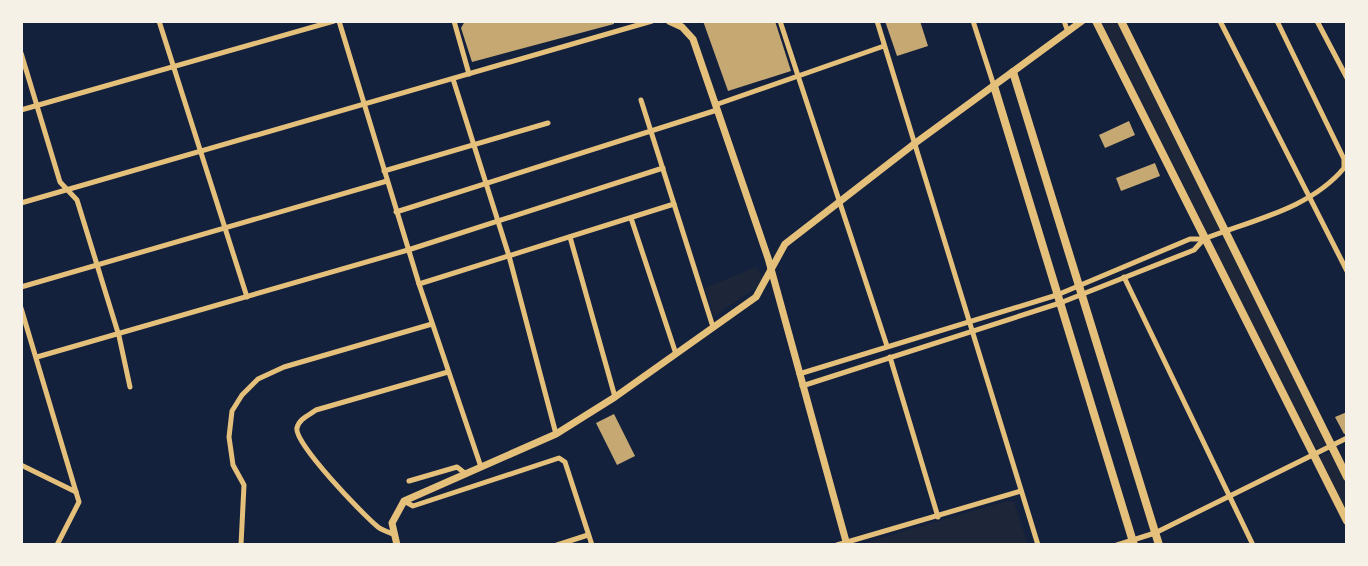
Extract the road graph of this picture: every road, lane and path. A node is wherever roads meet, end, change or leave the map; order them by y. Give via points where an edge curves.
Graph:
1 (159, 21) edge
2 (336, 21) edge
3 (454, 21) edge
4 (652, 21) edge
5 (668, 21) edge
6 (780, 21) edge
7 (877, 21) edge
8 (973, 21) edge
9 (1064, 21) edge
10 (1082, 21) edge
11 (1096, 21) edge
12 (1121, 21) edge
13 (1220, 21) edge
14 (1277, 21) edge
15 (1317, 21) edge
16 (1068, 32) junction
17 (884, 46) junction
18 (21, 53) edge
19 (174, 67) junction
20 (1013, 72) junction
21 (469, 74) junction
22 (798, 76) junction
23 (1347, 76) edge
24 (453, 79) junction
25 (994, 86) junction
26 (641, 100) dead end
27 (37, 105) junction
28 (364, 105) junction
29 (716, 107) junction
30 (21, 110) edge
31 (548, 123) dead end
32 (651, 131) junction
33 (473, 144) junction
34 (914, 144) junction
35 (201, 152) junction
36 (663, 169) junction
37 (384, 171) junction
38 (387, 181) junction
39 (486, 183) junction
40 (67, 188) junction
41 (1309, 199) junction
42 (840, 201) junction
43 (21, 203) edge
44 (674, 204) junction
45 (396, 212) junction
46 (631, 218) junction
47 (498, 219) junction
48 (224, 226) junction
49 (1226, 230) junction
50 (570, 237) junction
51 (1204, 239) junction
52 (408, 250) junction
53 (509, 256) junction
54 (95, 267) junction
55 (771, 271) junction
56 (1347, 271) edge
57 (1124, 277) junction
58 (419, 284) junction
59 (1078, 286) junction
60 (21, 287) edge
61 (1081, 296) junction
62 (247, 298) junction
63 (1058, 299) junction
64 (21, 308) edge
65 (971, 321) junction
66 (432, 324) junction
67 (713, 327) junction
68 (973, 330) junction
69 (119, 336) junction
70 (887, 346) junction
71 (676, 354) junction
72 (37, 357) junction
73 (890, 357) junction
74 (448, 372) junction
75 (799, 374) junction
76 (802, 386) junction
77 (130, 387) dead end
78 (615, 397) junction
79 (556, 433) junction
80 (1347, 438) edge
81 (1332, 446) junction
82 (1314, 456) junction
83 (21, 465) edge
84 (481, 467) junction
85 (466, 474) junction
86 (1347, 477) edge
87 (410, 481) dead end
88 (1021, 491) junction
89 (76, 492) junction
90 (1230, 498) junction
91 (404, 501) junction
92 (938, 517) junction
93 (1347, 522) edge
94 (1155, 533) junction
95 (393, 534) junction
96 (589, 535) junction
97 (1134, 542) edge
98 (847, 544) edge
99 (57, 545) edge
100 (241, 545) edge
101 (397, 545) edge
102 (557, 545) edge
103 (592, 545) edge
104 (837, 545) edge
105 (1038, 545) edge
106 (1117, 545) edge
107 (1158, 545) edge
108 (1253, 545) edge

1 - 19 street
2 - 19 street
2 - 28 street
3 - 21 street
4 - 21 street
5 - 29 street via 693,39
6 - 22 street
7 - 17 street
8 - 25 street
9 - 16 street
10 - 16 street
11 - 51 main road
12 - 49 main road
13 - 41 street
14 - 41 street via 1344,159 1344,168
15 - 23 street
16 - 20 street
17 - 22 street
17 - 34 street
18 - 27 street
19 - 27 street
19 - 35 street
20 - 25 street
20 - 59 main road
21 - 24 street
22 - 29 street
22 - 42 street
24 - 28 street
24 - 33 street
25 - 34 street
25 - 63 main road
26 - 32 street
27 - 30 street
27 - 40 street via 60,182
28 - 35 street
28 - 37 street
29 - 32 street
29 - 55 street
31 - 33 street
32 - 36 street
32 - 39 street
33 - 37 street
33 - 39 street
34 - 42 street
34 - 65 street
35 - 40 street
35 - 48 street
36 - 44 street
36 - 47 street
37 - 38 street
38 - 45 street
38 - 48 street
39 - 45 street
39 - 47 street
40 - 43 street
40 - 54 street via 77,200
41 - 49 street
41 - 56 street
42 - 55 street via 785,244
42 - 70 street
44 - 46 street
44 - 67 street
45 - 52 street
46 - 50 street
46 - 71 street
47 - 52 street
47 - 53 street
48 - 54 street
48 - 62 street
49 - 51 street
49 - 81 main road
50 - 53 street
50 - 78 street
51 - 57 street via 1194,250
51 - 59 street via 1190,239
51 - 82 main road
52 - 58 street
52 - 62 street
53 - 58 street
53 - 79 street
54 - 60 street
54 - 69 street
55 - 67 street via 756,297
55 - 75 street
57 - 61 street
57 - 90 street
58 - 66 street
59 - 61 main road
59 - 63 street
61 - 63 street
61 - 94 main road
62 - 69 street
63 - 65 street
63 - 68 street
63 - 97 main road
64 - 72 street
65 - 68 street
65 - 70 street
66 - 74 street
66 - 100 street via 284,367 258,379 242,395 232,411 229,437 233,465 244,485
67 - 71 street
68 - 73 street
68 - 88 street
69 - 72 street
69 - 77 street
70 - 75 street
71 - 78 street
72 - 89 street
73 - 76 street
73 - 92 street
74 - 84 street
74 - 95 street via 316,410 296,429 308,452 360,509
75 - 76 street
76 - 98 street
78 - 79 street
79 - 84 street
80 - 81 street
81 - 82 street
81 - 86 main road
82 - 90 street
82 - 93 main road
83 - 89 street
84 - 85 street
85 - 87 street via 457,467
85 - 91 street
88 - 92 street
88 - 105 street
89 - 99 street via 79,502
90 - 94 street
90 - 108 street
91 - 95 street via 396,511
91 - 96 street via 413,506 559,458 565,461
92 - 98 street
94 - 97 street
94 - 107 main road
95 - 101 street
96 - 102 street
96 - 103 street
97 - 106 street
98 - 104 street

